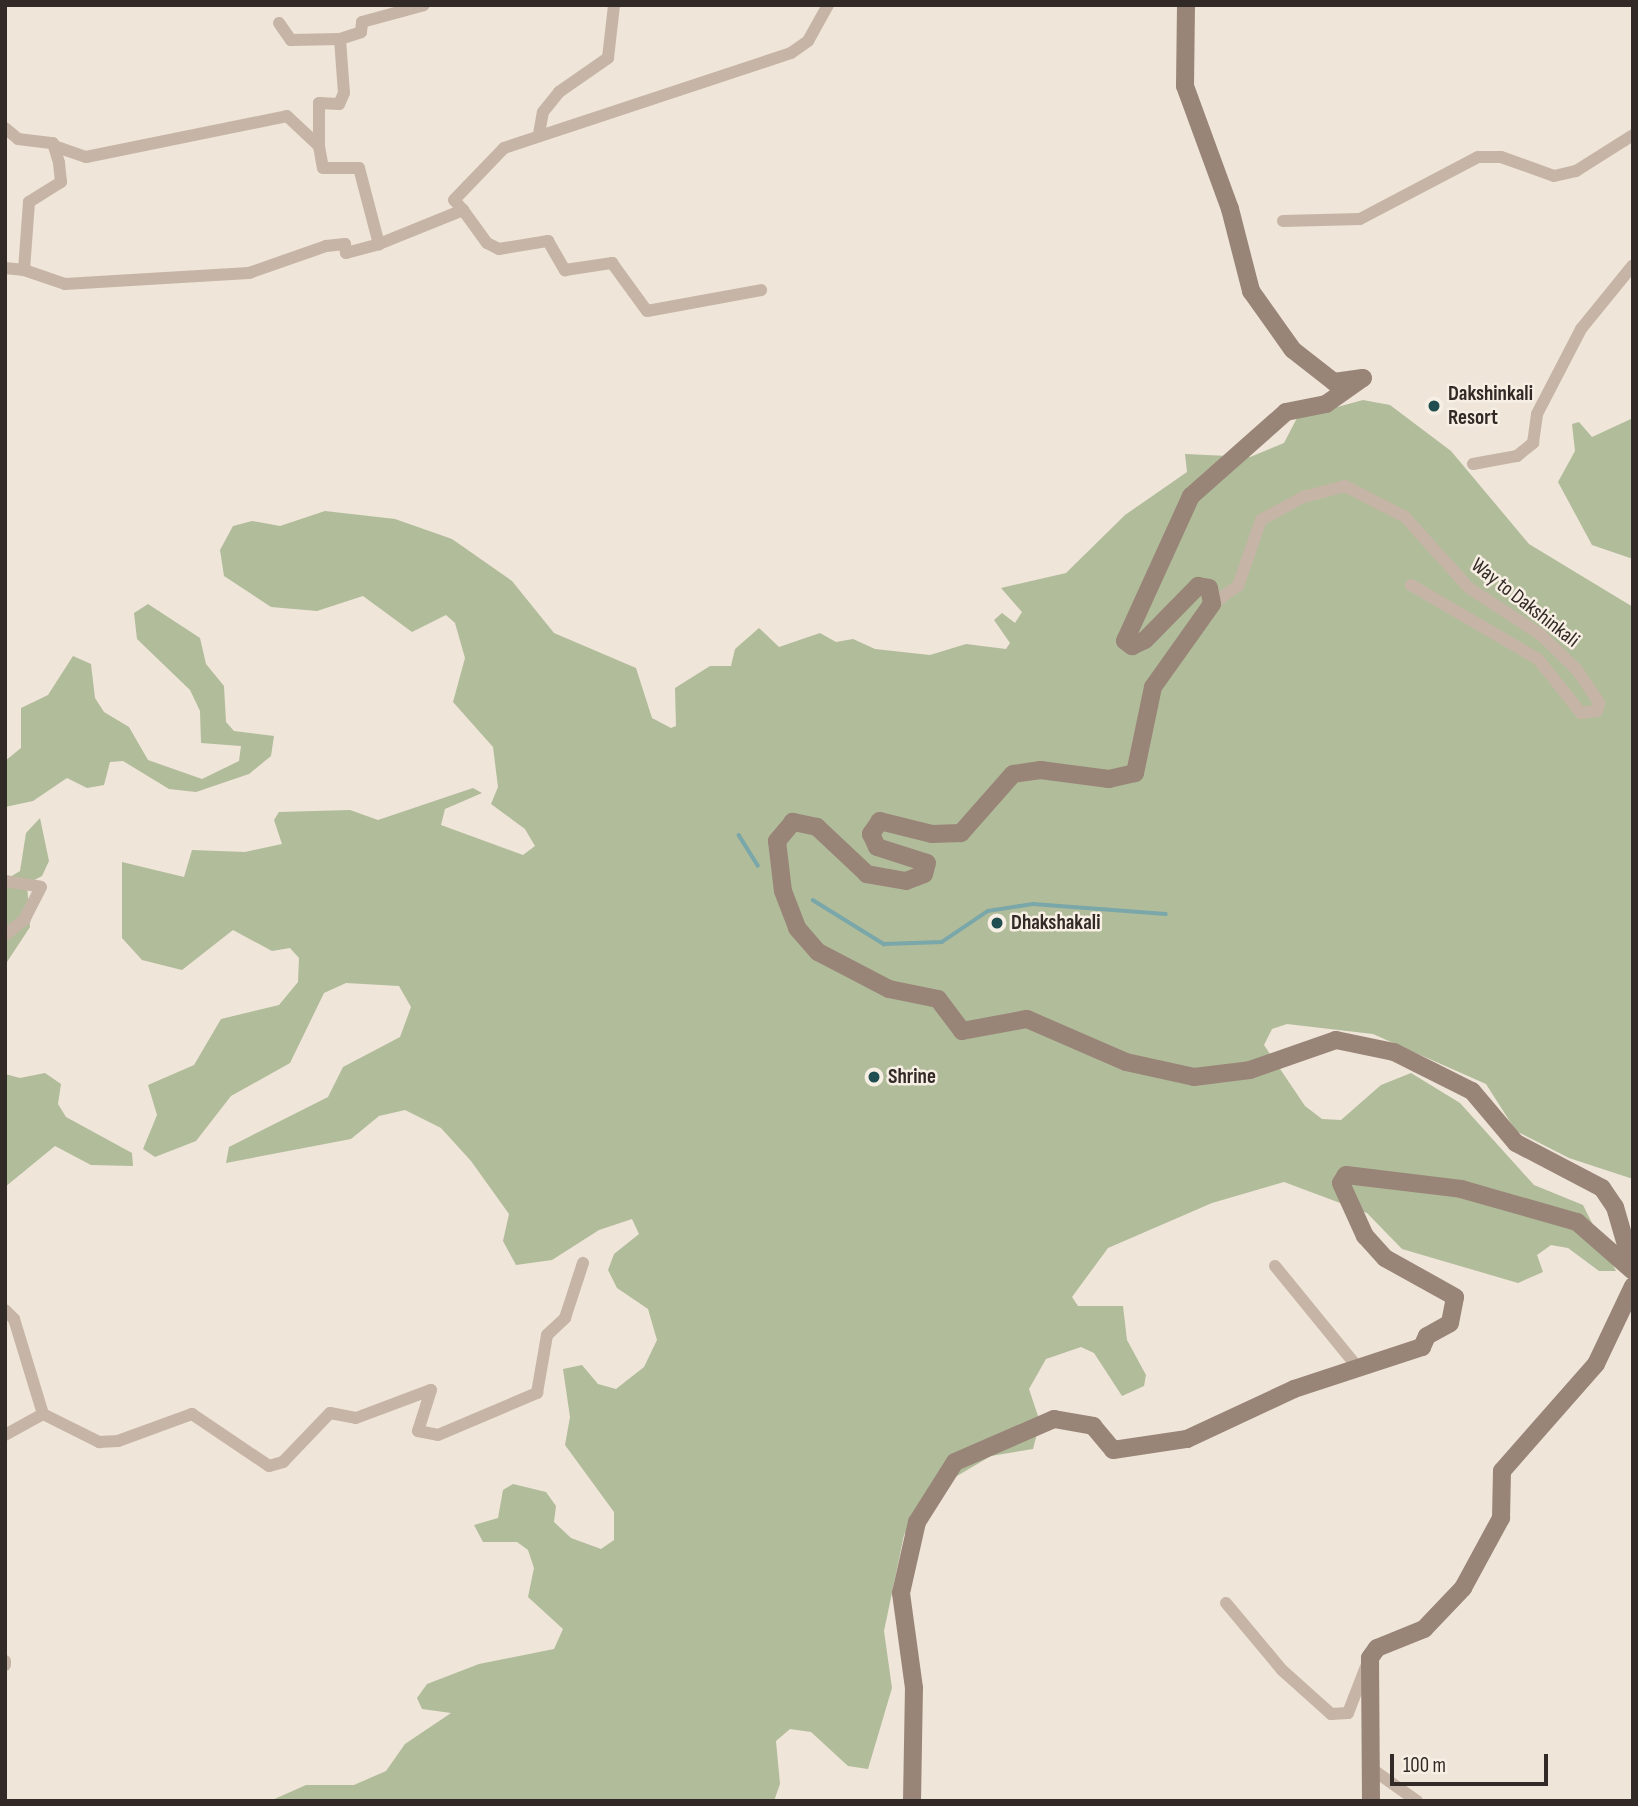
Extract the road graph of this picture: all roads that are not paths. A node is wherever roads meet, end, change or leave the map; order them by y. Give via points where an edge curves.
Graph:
1 (424, 5) edge
2 (614, 5) edge
3 (828, 5) edge
4 (1186, 5) edge
5 (279, 23) dead end
6 (340, 39) junction
7 (5, 128) edge
8 (539, 134) junction
9 (1633, 135) edge
10 (54, 146) junction
11 (320, 146) junction
12 (463, 210) junction
13 (1283, 221) dead end
14 (379, 244) junction
15 (1633, 265) edge
16 (5, 268) edge
17 (24, 270) junction
18 (761, 290) dead end
19 (1473, 464) dead end
20 (1411, 585) dead end
21 (1212, 604) junction
22 (5, 881) edge
23 (5, 935) edge
24 (583, 1263) dead end
25 (1275, 1266) dead end
26 (1633, 1270) edge
27 (1633, 1286) edge
28 (5, 1310) edge
29 (1359, 1369) junction
30 (43, 1414) junction
31 (5, 1435) edge
32 (1226, 1603) dead end
33 (1370, 1658) junction
34 (1369, 1767) junction
35 (912, 1801) edge
36 (1371, 1801) edge
37 (1417, 1801) edge

1 - 6 street via 362,22 361,32
2 - 8 street via 608,58 559,92 543,112
3 - 8 street via 808,41 791,53
4 - 21 main road via 1185,86 1230,209 1251,291 1293,350 1334,382 1363,378 1334,401 1286,412 1195,491 1163,548 1125,641 1132,646 1145,640 1198,586 1209,588
5 - 6 street via 291,40
6 - 11 street via 344,93 339,104 319,103
7 - 10 street via 18,139
8 - 12 street via 504,148 454,200
9 - 13 street via 1576,171 1554,176 1501,157 1478,157 1360,219
10 - 11 street via 86,158 287,116
10 - 17 street via 61,182 29,202
11 - 14 street via 323,168 359,168
12 - 14 street
12 - 18 street via 487,243 499,249 548,241 565,270 612,263 647,311
14 - 17 street via 346,253 345,244 326,247 248,273 202,279 65,284
15 - 19 street via 1581,329 1537,414 1533,443 1517,456
16 - 17 street
20 - 21 street, Way to Dakshinkali via 1538,659 1581,713 1597,711 1599,703 1577,670 1541,635 1469,588 1405,517 1345,486 1303,497 1261,520 1237,586
21 - 26 main road via 1153,687 1140,765 1131,775 1013,774 961,833 932,834 880,821 870,834 877,847 927,863 924,874 906,881 867,874 810,823 786,825 778,841 778,870 797,928 818,952 862,978 938,999 957,1030 1027,1019 1126,1062 1174,1075 1250,1070 1336,1040 1387,1049 1472,1091 1516,1143 1602,1188 1615,1207
22 - 23 street via 41,887 25,919
24 - 30 street via 565,1318 547,1335 537,1393 438,1435 418,1431 431,1390 356,1418 330,1413 283,1462 270,1466 192,1414 109,1442
25 - 29 street
26 - 29 main road via 1577,1222 1461,1188 1346,1175 1342,1183 1365,1236 1385,1258 1455,1297 1450,1323 1427,1336 1422,1347
27 - 33 main road via 1596,1364 1502,1471 1501,1518 1463,1588 1424,1629 1377,1648
28 - 30 street via 14,1319
29 - 35 main road via 1294,1389 1187,1439 1113,1450 1093,1426 1054,1419 954,1462 917,1521 901,1593 914,1688
30 - 31 street
32 - 33 street via 1282,1670 1331,1714 1348,1713
33 - 34 main road
34 - 36 main road
34 - 37 street

